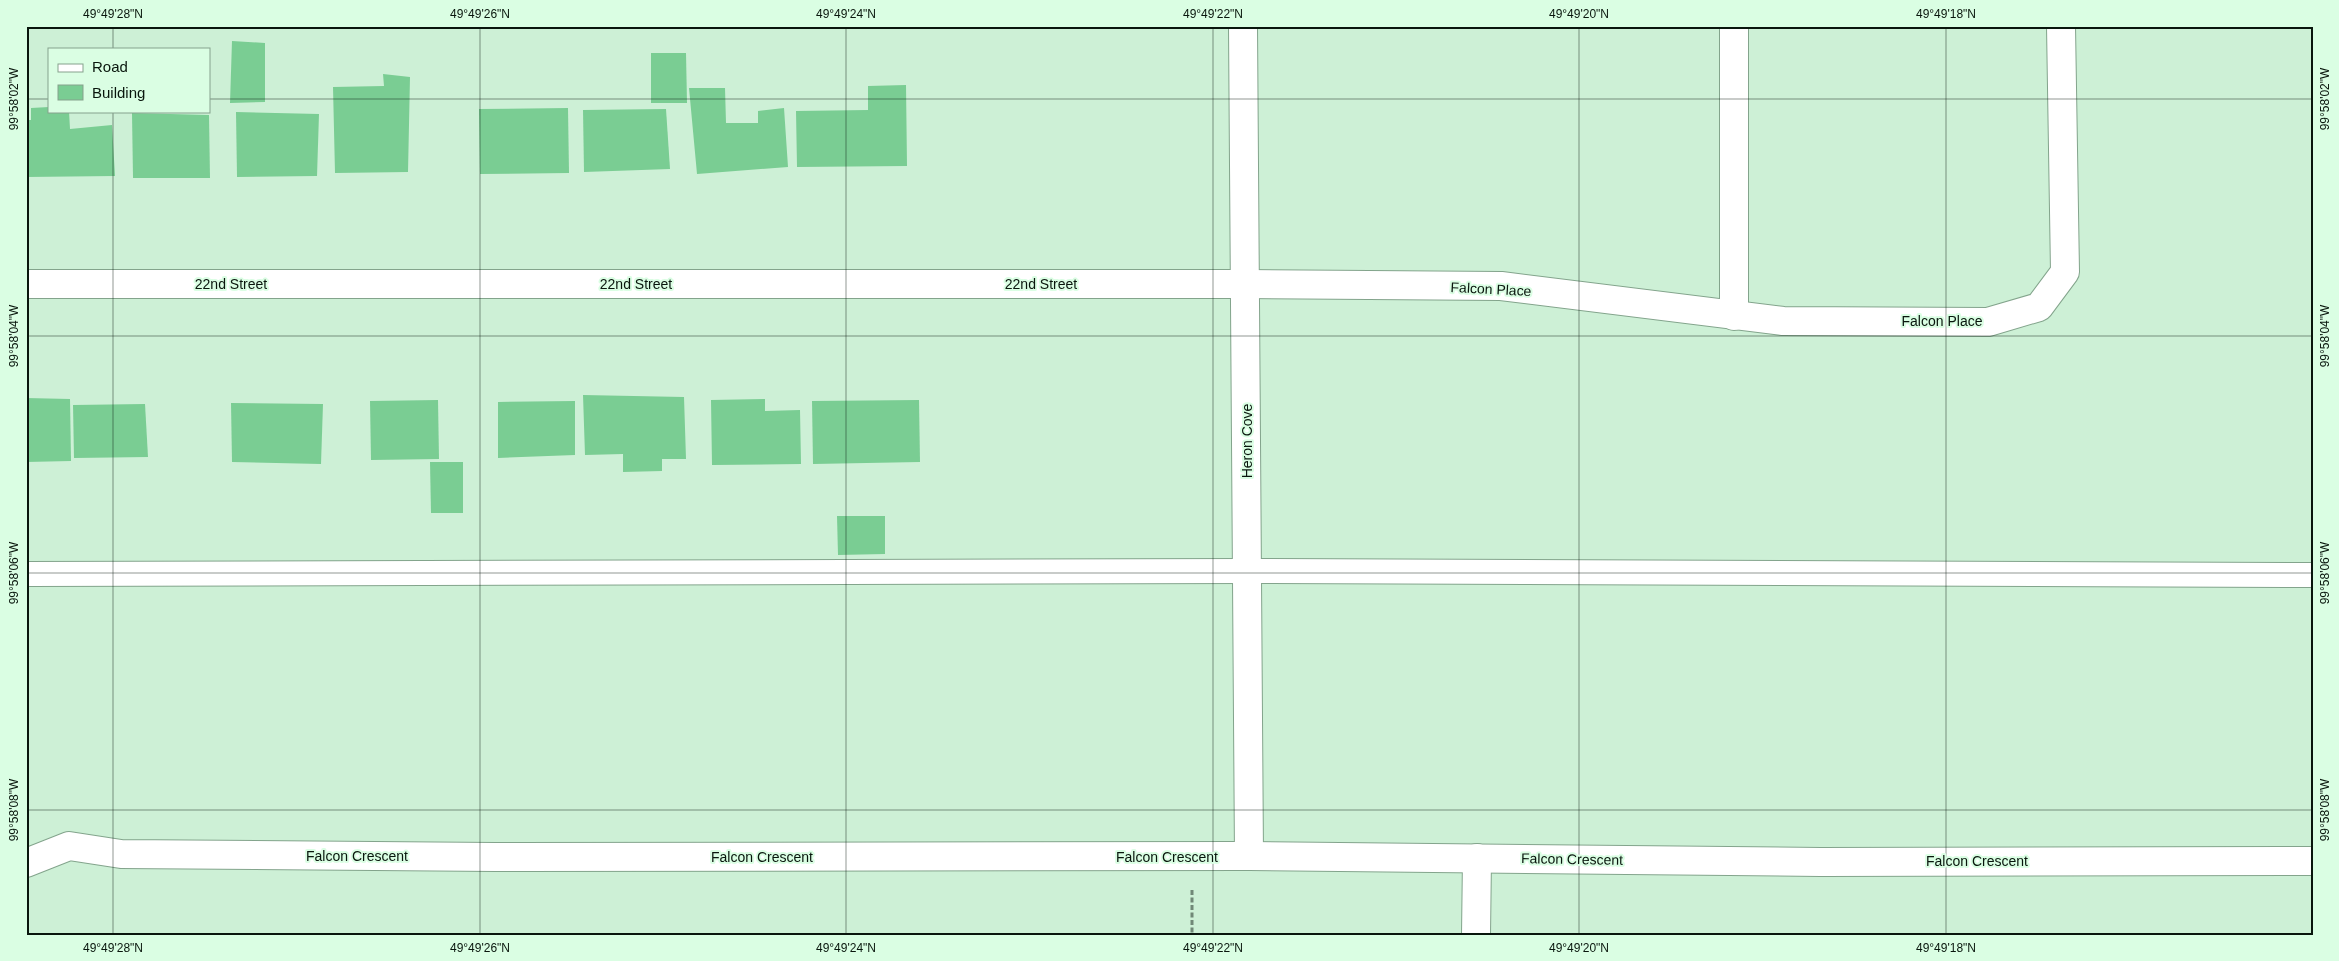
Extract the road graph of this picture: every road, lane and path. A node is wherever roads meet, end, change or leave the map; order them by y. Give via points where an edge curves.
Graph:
1 (1243, 26) edge
2 (1734, 26) edge
3 (2061, 26) edge
4 (26, 284) edge
5 (1246, 284) junction
6 (1734, 316) junction
7 (1248, 571) junction
8 (26, 574) edge
9 (2313, 575) edge
10 (1249, 856) junction
11 (1192, 857) junction
12 (1477, 858) junction
13 (2313, 860) edge
14 (26, 863) edge
15 (1192, 935) edge
16 (1476, 935) edge

1 - 5 street, Heron Cove
2 - 6 street
3 - 6 street, Falcon Place via 2065,272 2039,307 1988,322 1783,321
4 - 5 street, 22nd Street
5 - 6 street, Falcon Place via 1501,286
5 - 7 street, Heron Cove
7 - 8 lane
7 - 9 lane
7 - 10 street, Heron Cove
10 - 11 street, Falcon Crescent
10 - 12 street, Falcon Crescent
11 - 14 street, Falcon Crescent via 121,854 69,846
11 - 15 path
12 - 13 street, Falcon Crescent via 1811,862
12 - 16 street

